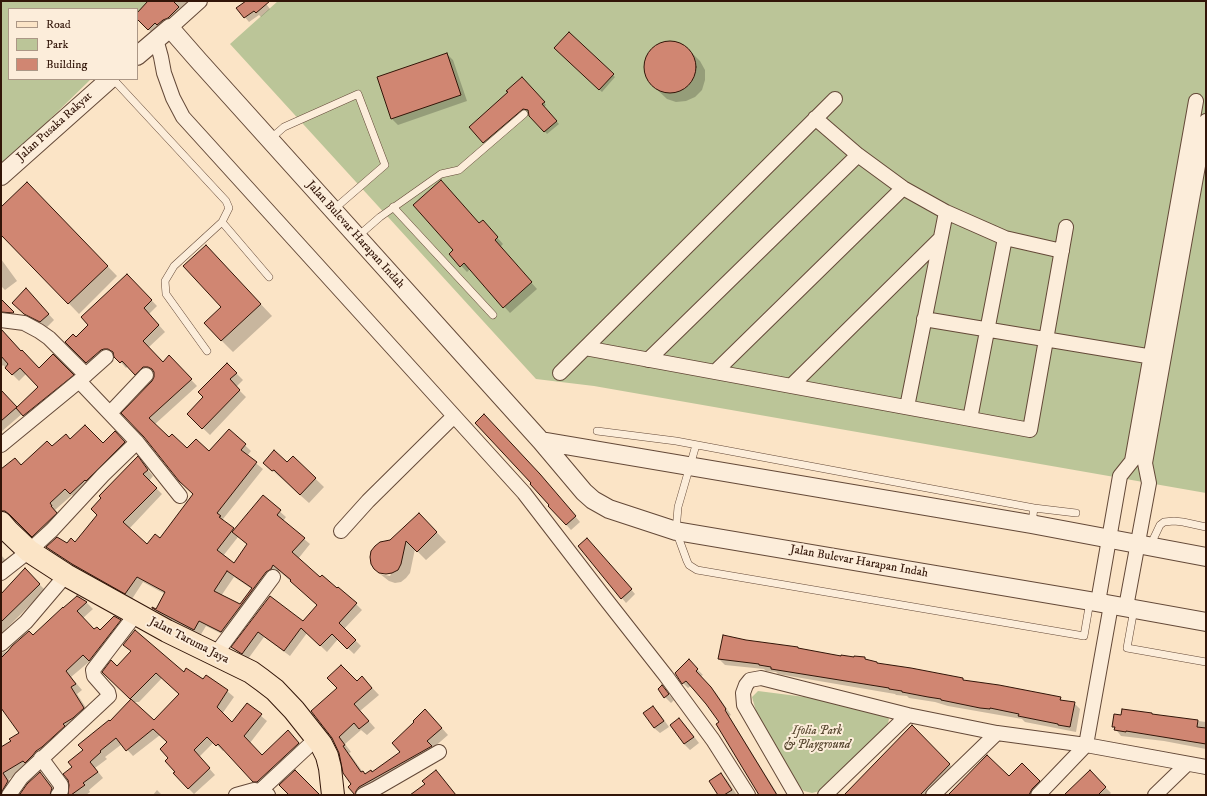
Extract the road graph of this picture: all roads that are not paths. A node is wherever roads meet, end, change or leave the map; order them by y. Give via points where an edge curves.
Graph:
1 (200, 1) edge
2 (170, 28) junction
3 (156, 39) junction
4 (138, 55) edge
5 (109, 80) edge
6 (114, 80) edge
7 (835, 99) dead end
8 (1196, 102) dead end
9 (524, 114) dead end
10 (816, 118) junction
11 (1206, 121) edge
12 (270, 140) junction
13 (858, 155) junction
14 (1, 176) edge
15 (903, 188) junction
16 (393, 207) junction
17 (333, 210) junction
18 (946, 212) junction
19 (222, 222) junction
20 (1066, 227) dead end
21 (357, 237) junction
22 (1005, 238) junction
23 (940, 239) junction
24 (1062, 251) junction
25 (269, 277) dead end
26 (492, 315) dead end
27 (924, 319) junction
28 (1, 320) edge
29 (987, 330) junction
30 (1046, 340) junction
31 (586, 348) junction
32 (207, 351) dead end
33 (106, 357) dead end
34 (1157, 358) junction
35 (648, 360) junction
36 (715, 372) junction
37 (560, 373) dead end
38 (146, 375) dead end
39 (83, 378) junction
40 (791, 386) junction
41 (907, 407) junction
42 (110, 413) junction
43 (454, 416) junction
44 (970, 419) junction
45 (597, 431) dead end
46 (541, 441) junction
47 (137, 442) junction
48 (1, 445) edge
49 (696, 445) junction
50 (1138, 462) junction
51 (689, 466) junction
52 (180, 496) dead end
53 (1076, 513) dead end
54 (1033, 516) junction
55 (1, 523) edge
56 (1206, 527) edge
57 (341, 530) dead end
58 (676, 531) junction
59 (1109, 538) junction
60 (1144, 545) junction
61 (30, 551) junction
62 (1206, 557) edge
63 (1, 573) edge
64 (66, 575) junction
65 (273, 577) dead end
66 (1112, 605) junction
67 (136, 614) junction
68 (1206, 622) edge
69 (1, 644) edge
70 (215, 655) junction
71 (1206, 662) edge
72 (908, 715) junction
73 (998, 733) junction
74 (317, 738) junction
75 (1086, 746) junction
76 (439, 752) dead end
77 (42, 758) junction
78 (1187, 764) junction
79 (1206, 767) edge
80 (264, 793) edge
81 (9, 795) edge
82 (58, 795) edge
83 (236, 795) edge
84 (333, 795) edge
85 (363, 795) edge
86 (748, 795) edge
87 (796, 795) edge
88 (825, 795) edge
89 (933, 795) edge
90 (1038, 795) edge
91 (1155, 795) edge

1 - 2 street
2 - 3 street
2 - 12 street, Jalan Bulevar Harapan Indah
3 - 4 street
3 - 43 street via 172,98 183,117
5 - 14 street, Jalan Pusaka Rakyat
6 - 19 lane via 226,201 229,208
7 - 10 street
8 - 34 street
9 - 16 lane via 459,170 440,174
10 - 13 street
10 - 31 street
11 - 34 street
12 - 17 street, Jalan Bulevar Harapan Indah
12 - 17 lane via 284,127 358,94 385,164
13 - 15 street
13 - 35 street
15 - 18 street
15 - 36 street
16 - 21 lane
16 - 26 lane
17 - 21 street, Jalan Bulevar Harapan Indah
18 - 22 street
18 - 23 street
19 - 25 lane
19 - 32 lane via 174,266 165,281 166,294
20 - 24 street
21 - 46 street, Jalan Bulevar Harapan Indah
22 - 24 street
22 - 29 street
23 - 27 street
23 - 40 street
24 - 30 street
27 - 29 street
27 - 41 street
28 - 39 street via 24,323 49,338
29 - 30 street
29 - 44 street
30 - 34 street
30 - 44 street via 1030,430
31 - 35 street
31 - 37 street
33 - 39 street
34 - 50 street
35 - 36 street
36 - 40 street
38 - 42 street
39 - 42 street
39 - 48 street
40 - 41 street
41 - 44 street
42 - 47 street
43 - 57 street
43 - 86 street via 524,493 666,676 713,740
45 - 49 lane
46 - 51 street
46 - 58 street, Jalan Bulevar Harapan Indah via 593,500 609,509
47 - 52 street
47 - 61 street
49 - 51 lane
49 - 54 lane
50 - 59 street via 1120,476
50 - 60 street via 1150,483
51 - 54 street
51 - 58 lane via 678,507
53 - 54 lane
54 - 59 street
55 - 61 main road, Jalan Taruma Jaya
56 - 60 lane via 1179,521 1164,522
58 - 66 street, Jalan Bulevar Harapan Indah
58 - 66 lane via 688,565 702,571 1060,632 1084,636
59 - 60 street
59 - 66 street
60 - 62 street
60 - 66 street
61 - 63 street
61 - 64 main road, Jalan Taruma Jaya
64 - 67 main road, Jalan Taruma Jaya
64 - 69 street via 26,622
65 - 70 street
66 - 68 street, Jalan Bulevar Harapan Indah
66 - 71 lane via 1127,648
66 - 75 street
67 - 70 main road, Jalan Taruma Jaya
67 - 77 street via 93,670 94,676 109,696
70 - 74 main road, Jalan Taruma Jaya via 251,672 275,690
72 - 73 street
72 - 87 street via 761,678 750,680 743,693 744,705
72 - 88 street
73 - 75 street
73 - 89 street
74 - 80 street
74 - 84 main road, Jalan Taruma Jaya via 327,756
75 - 78 street
75 - 90 street
76 - 85 street
77 - 81 street via 21,778
77 - 82 street via 61,785
78 - 79 street
78 - 91 street
80 - 83 street via 254,790

